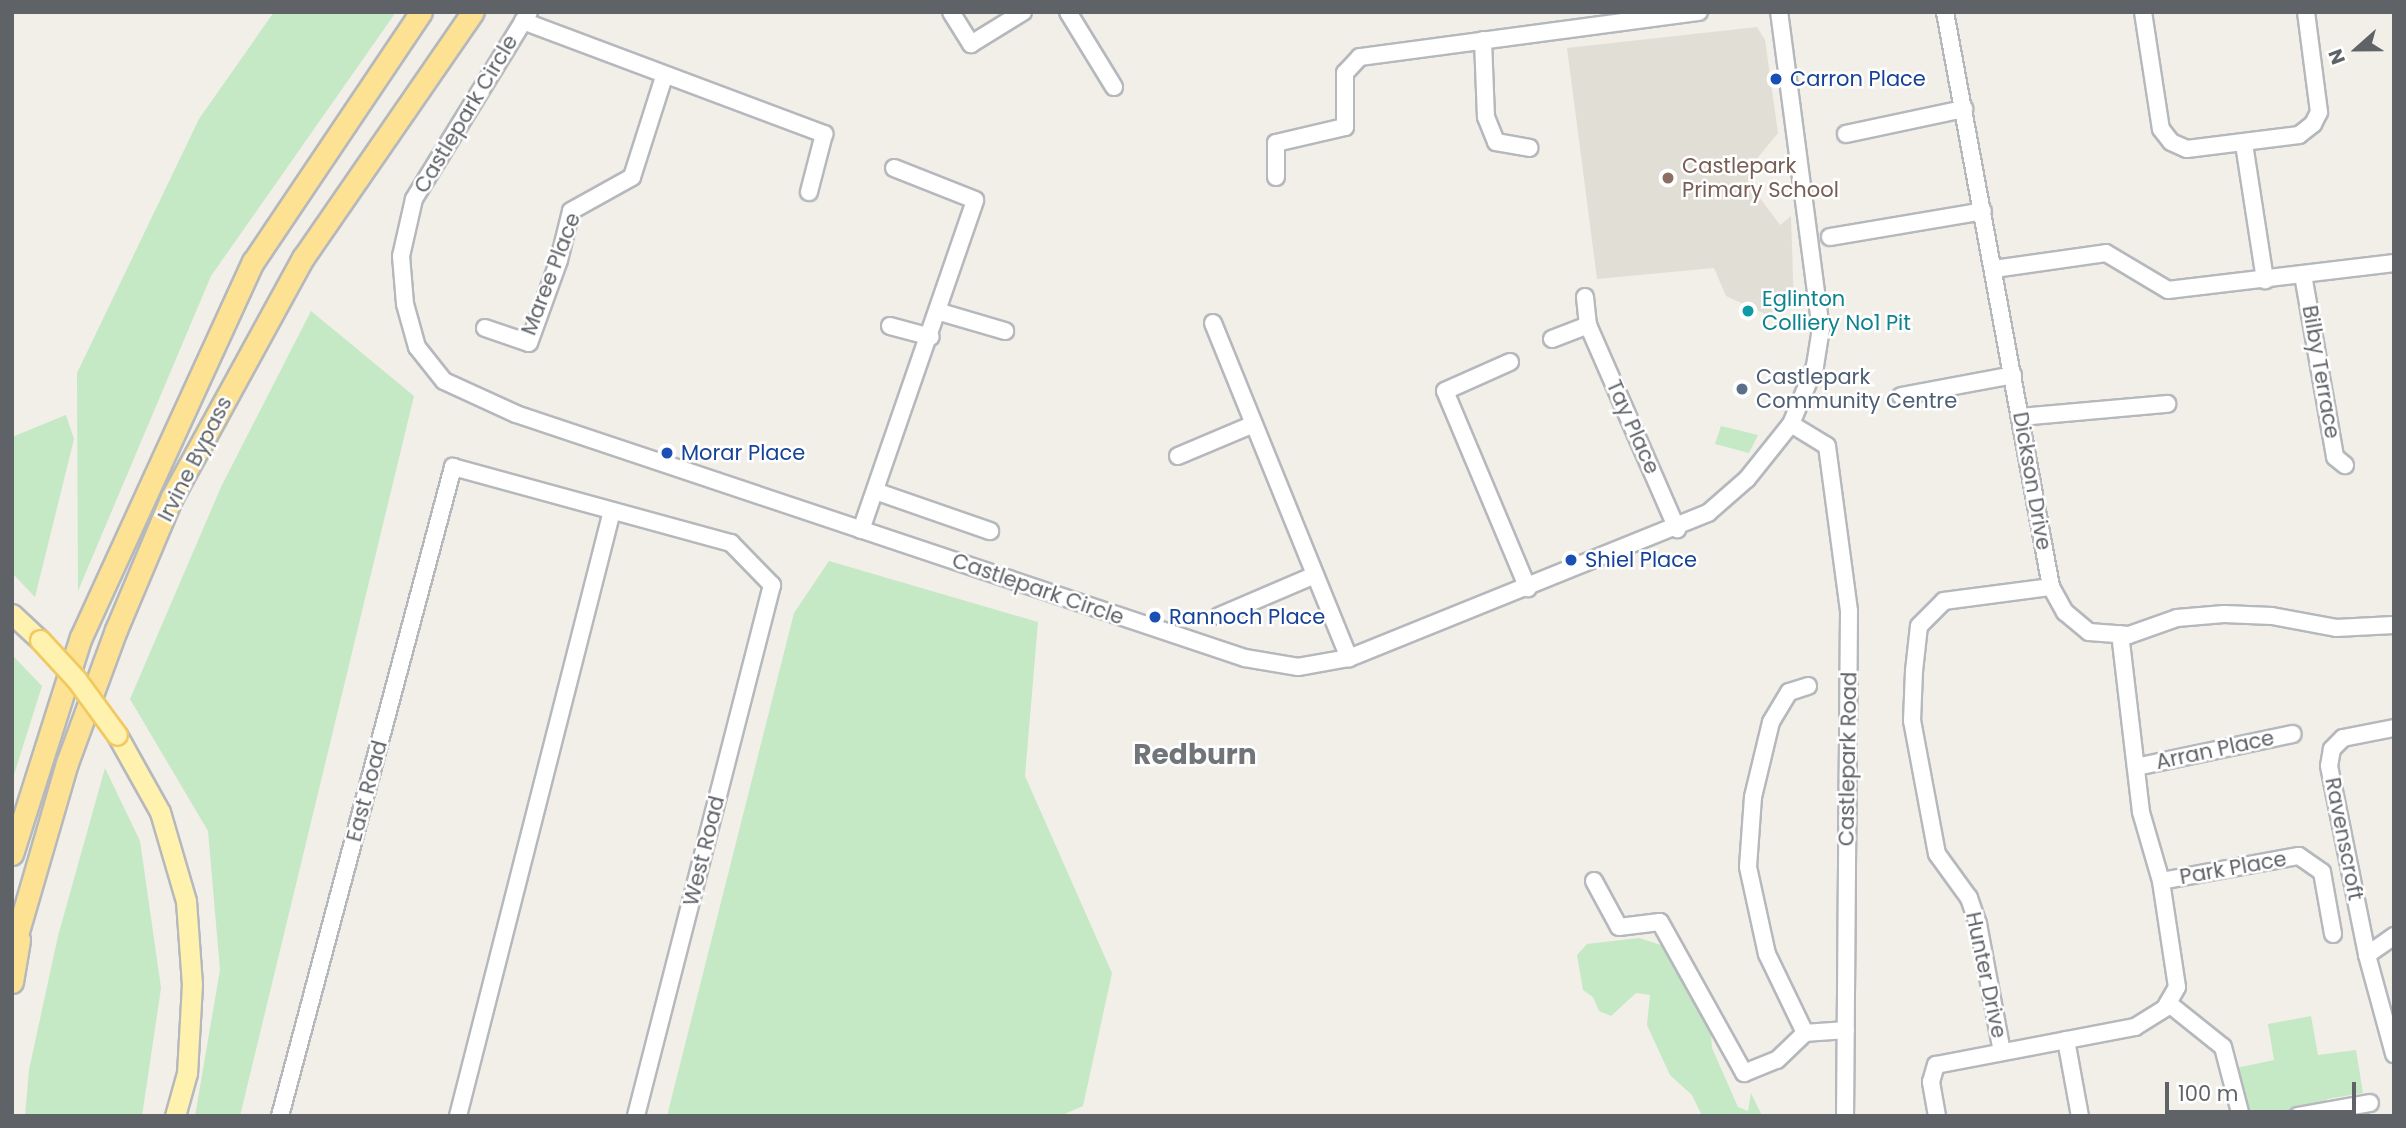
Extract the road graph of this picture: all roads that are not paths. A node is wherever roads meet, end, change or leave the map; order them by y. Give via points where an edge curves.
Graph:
1 (421, 12) edge
2 (473, 12) edge
3 (951, 12) edge
4 (1023, 12) edge
5 (1069, 12) edge
6 (1699, 12) edge
7 (1779, 12) edge
8 (1945, 12) edge
9 (2143, 12) edge
10 (2306, 12) edge
11 (526, 17) edge
12 (1483, 40) junction
13 (664, 77) junction
14 (1114, 87) dead end
15 (1964, 108) junction
16 (1846, 134) dead end
17 (2244, 144) junction
18 (1529, 148) dead end
19 (894, 168) dead end
20 (1276, 177) dead end
21 (809, 192) dead end
22 (1983, 211) junction
23 (1830, 237) dead end
24 (2394, 263) edge
25 (1994, 269) junction
26 (2303, 275) junction
27 (2265, 280) junction
28 (1585, 297) dead end
29 (940, 312) junction
30 (1213, 323) dead end
31 (1588, 325) junction
32 (890, 326) dead end
33 (485, 328) dead end
34 (1005, 331) dead end
35 (931, 337) junction
36 (1552, 339) dead end
37 (1510, 362) dead end
38 (2013, 375) junction
39 (1901, 396) dead end
40 (2167, 404) dead end
41 (2020, 417) junction
42 (1254, 424) junction
43 (1791, 424) junction
44 (1178, 456) dead end
45 (2345, 465) dead end
46 (875, 491) junction
47 (612, 511) junction
48 (1677, 528) junction
49 (861, 530) junction
50 (990, 531) dead end
51 (1315, 575) junction
52 (2051, 587) junction
53 (1528, 588) junction
54 (12, 614) edge
55 (1219, 616) dead end
56 (2394, 625) edge
57 (2120, 635) junction
58 (1349, 658) junction
59 (1808, 686) dead end
60 (2394, 728) edge
61 (2294, 734) dead end
62 (2136, 767) junction
63 (12, 854) edge
64 (1594, 881) dead end
65 (2161, 881) junction
66 (26, 896) junction
67 (2333, 934) dead end
68 (2394, 936) edge
69 (12, 952) edge
70 (2367, 955) junction
71 (12, 982) edge
72 (2168, 1003) junction
73 (1846, 1030) junction
74 (1805, 1033) junction
75 (2066, 1040) junction
76 (2002, 1052) junction
77 (2394, 1054) edge
78 (2370, 1103) dead end
79 (175, 1116) edge
80 (280, 1116) edge
81 (458, 1116) edge
82 (636, 1116) edge
83 (1845, 1116) edge
84 (1937, 1116) edge
85 (2080, 1116) edge
86 (2241, 1116) edge
87 (2298, 1116) edge

1 - 63 highway, Irvine Bypass via 253,262 81,637
2 - 66 highway, Irvine Bypass via 303,258 172,497 116,630
3 - 4 street via 971,44
5 - 14 street
6 - 12 street
7 - 43 street, Castlepark Circle via 1821,330 1815,366
8 - 15 street, Dickson Drive
9 - 17 street via 2152,96 2161,128 2171,142 2187,149
10 - 17 street via 2319,112 2299,135
11 - 13 street
11 - 49 street, Castlepark Circle via 414,200 401,256 405,304 417,347 444,381 516,414
12 - 18 street via 1486,117 1496,142
12 - 20 street via 1360,57 1345,73 1345,127 1276,143
13 - 21 street via 824,134
13 - 33 street, Maree Place via 632,177 571,211 559,260 529,342
15 - 16 street
15 - 22 street, Dickson Drive
17 - 27 street
19 - 29 street via 975,200
22 - 23 street
22 - 25 street, Dickson Drive
24 - 26 street, Bilby Terrace
25 - 27 street, Bilby Terrace via 2106,253 2168,290
25 - 38 street, Dickson Drive
26 - 27 street, Bilby Terrace
26 - 45 street, Bilby Terrace via 2335,457
28 - 31 street, Tay Place
29 - 34 street
29 - 35 street
30 - 42 street
31 - 36 street
31 - 48 street, Tay Place
32 - 35 street
35 - 46 street
37 - 53 street via 1445,391
38 - 39 street
38 - 41 street, Dickson Drive
40 - 41 street
41 - 52 street, Dickson Drive
42 - 44 street
42 - 51 street
43 - 48 street, Castlepark Circle via 1746,479 1708,513
43 - 73 street, Castlepark Road via 1827,446 1849,611
46 - 49 street
46 - 50 street
47 - 80 street, East Road via 453,467
47 - 81 street
47 - 82 street, West Road via 731,543 772,586
48 - 53 street, Castlepark Circle
49 - 58 street, Castlepark Circle via 1245,659 1298,667
51 - 55 street
51 - 58 street
52 - 57 street, Dickson Drive via 2064,612 2089,632
52 - 76 street, Hunter Drive via 1944,601 1919,626 1914,671 1912,721 1937,854 1969,898 1978,924
53 - 58 street, Castlepark Circle
54 - 79 main road, bridge via 76,679 117,735 160,812 186,901 192,984 187,1073
56 - 57 street, Dickson Drive via 2336,628 2272,616 2224,614 2177,618
57 - 62 street via 2132,700
59 - 74 street via 1788,692 1771,722 1753,797 1748,867 1767,954
60 - 70 street, Ravenscroft via 2343,738 2330,756
61 - 62 street, Arran Place
62 - 65 street via 2141,812
64 - 74 street via 1619,927 1660,922 1744,1073 1777,1060
65 - 67 street, Park Place via 2299,856 2322,872
65 - 72 street via 2177,987
66 - 69 highway, Irvine Bypass
66 - 71 highway
68 - 70 street
70 - 77 street, Ravenscroft
72 - 75 street, Hunter Drive via 2135,1027
72 - 86 street via 2223,1047
73 - 74 street
73 - 83 street, Castlepark Road
75 - 76 street, Hunter Drive
75 - 85 street
76 - 84 street via 1936,1065 1931,1082
78 - 87 street

